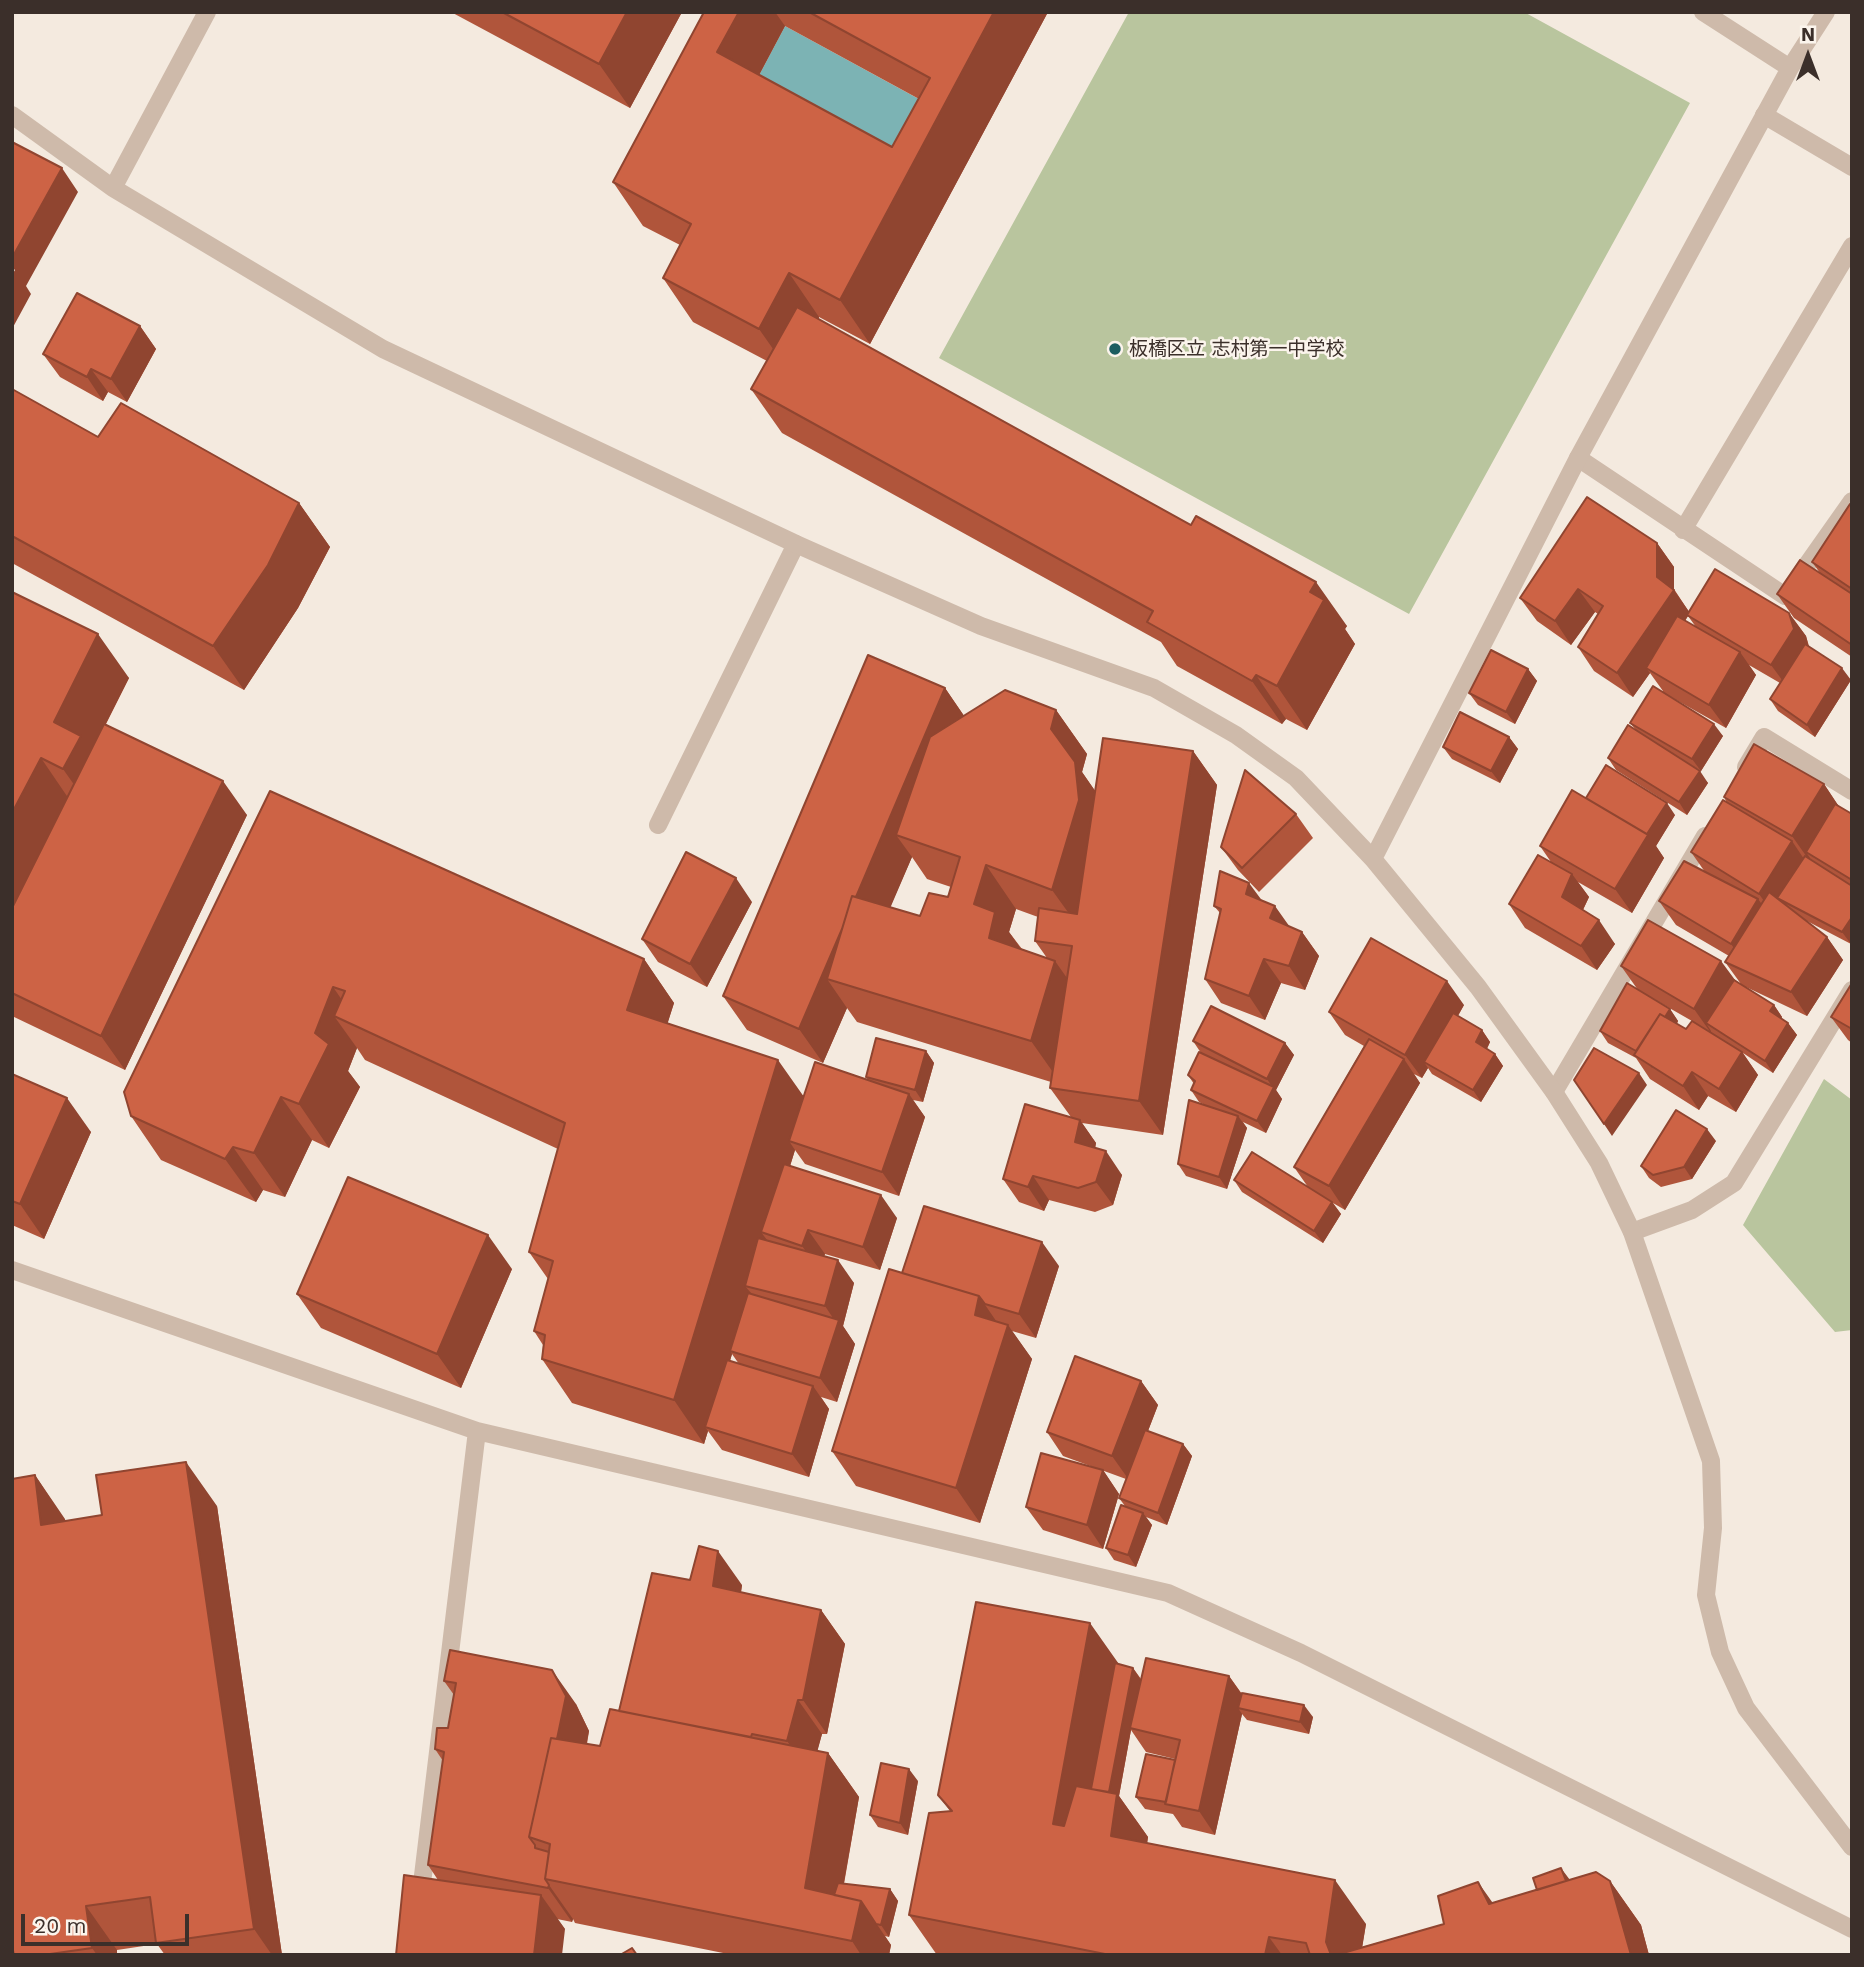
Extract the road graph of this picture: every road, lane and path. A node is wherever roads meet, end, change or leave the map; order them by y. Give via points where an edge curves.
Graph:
1 (207, 12) edge
2 (1703, 12) edge
3 (1826, 12) edge
4 (1790, 68) junction
5 (12, 115) edge
6 (1764, 115) junction
7 (1852, 167) edge
8 (113, 188) junction
9 (1852, 246) edge
10 (1578, 458) junction
11 (1852, 501) edge
12 (1683, 530) junction
13 (796, 544) junction
14 (1736, 785) edge
15 (1852, 791) edge
16 (1715, 820) edge
17 (658, 825) dead end
18 (1373, 859) junction
19 (1852, 990) edge
20 (1554, 1092) junction
21 (1632, 1232) junction
22 (12, 1270) edge
23 (477, 1431) junction
24 (1852, 1847) edge
25 (419, 1914) edge
26 (1852, 1929) edge

1 - 8 street
2 - 4 street
3 - 4 street
4 - 6 street
5 - 8 street
6 - 7 street
6 - 10 street
8 - 13 street via 383,349
9 - 12 street
10 - 12 street
10 - 18 street
11 - 12 street via 1786,596
13 - 17 street
13 - 18 street via 981,626 1154,688 1236,735 1296,778
14 - 15 street via 1763,737
16 - 20 street
18 - 20 street via 1478,987
19 - 21 street via 1734,1183 1692,1210
20 - 21 street via 1599,1163
21 - 24 street via 1711,1461 1713,1528 1706,1595 1720,1652 1746,1708
22 - 23 street
23 - 25 street
23 - 26 street via 1168,1593 1301,1653

